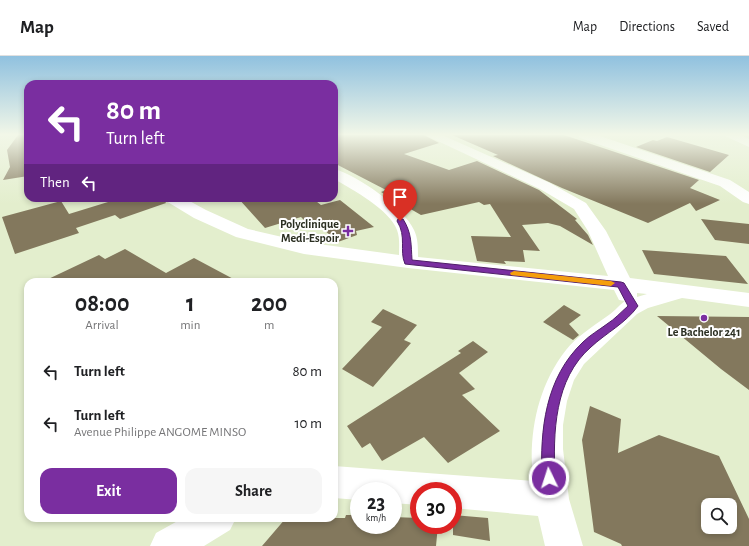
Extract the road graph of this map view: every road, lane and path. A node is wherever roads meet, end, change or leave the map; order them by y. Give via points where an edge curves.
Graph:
1 (482, 158) edge
2 (651, 158) edge
3 (338, 176) edge
4 (743, 180) dead end
5 (725, 183) junction
6 (749, 199) edge
7 (179, 202) edge
8 (408, 262) junction
9 (627, 296) junction
10 (749, 300) edge
11 (338, 482) edge
12 (410, 488) edge
13 (462, 492) edge
14 (552, 500) junction
15 (211, 522) edge
16 (169, 546) edge
17 (564, 546) edge

1 - 9 street via 545,186 580,206 597,231
2 - 5 street
3 - 8 street via 391,211 400,221 407,236
4 - 5 street
5 - 6 street
7 - 8 street via 226,227 264,239 311,249
8 - 9 street
9 - 10 street via 670,296 686,293
9 - 14 street via 618,321 586,345 568,367 559,385 547,444 547,468
11 - 12 street
13 - 14 street
14 - 17 street
15 - 16 street

